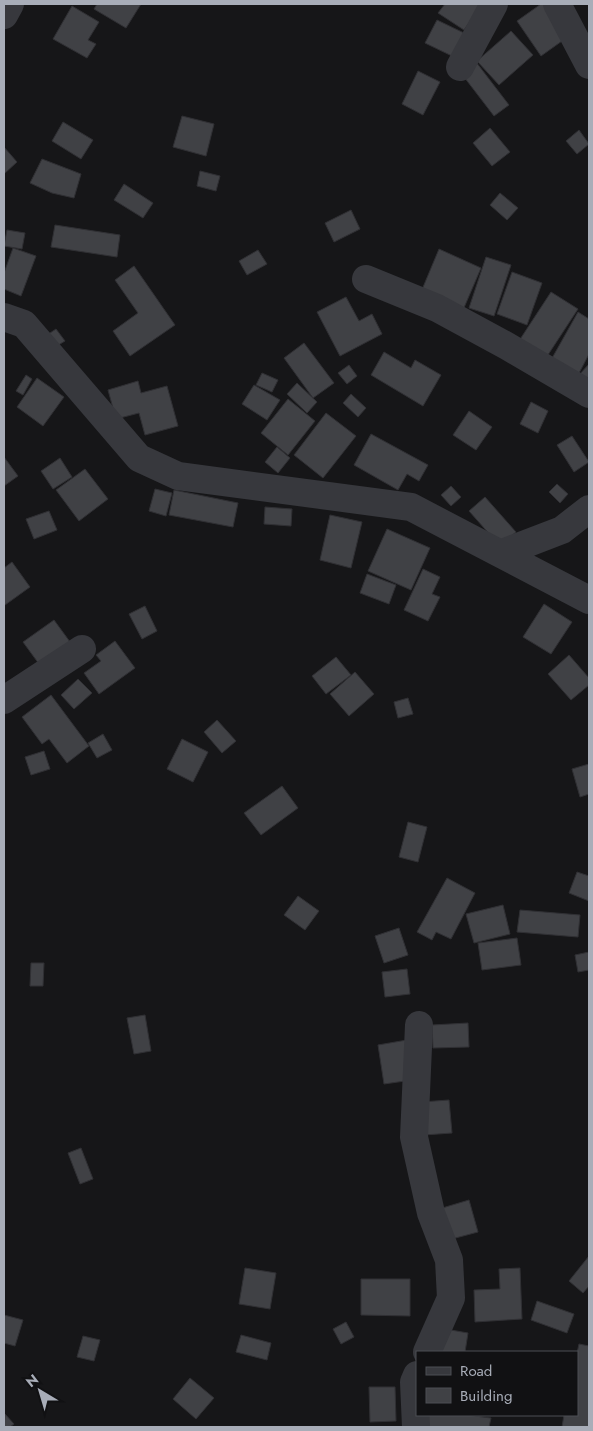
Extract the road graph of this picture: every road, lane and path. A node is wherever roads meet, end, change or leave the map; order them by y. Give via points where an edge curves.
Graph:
1 (10, 4) edge
2 (494, 4) edge
3 (557, 4) edge
4 (4, 15) edge
5 (589, 65) edge
6 (460, 67) dead end
7 (366, 279) dead end
8 (4, 317) edge
9 (589, 394) edge
10 (589, 509) edge
11 (502, 554) junction
12 (589, 600) edge
13 (82, 649) dead end
14 (4, 700) edge
15 (420, 1025) dead end
16 (427, 1351) edge
17 (416, 1377) edge
18 (416, 1427) edge

1 - 4 street
2 - 6 street
3 - 5 street
7 - 9 street via 437,308
8 - 11 street via 24,324 139,458 178,476 411,507
10 - 11 street via 562,530
11 - 12 street
13 - 14 street
15 - 16 street via 414,1137 431,1213 449,1260 450,1298
17 - 18 street

